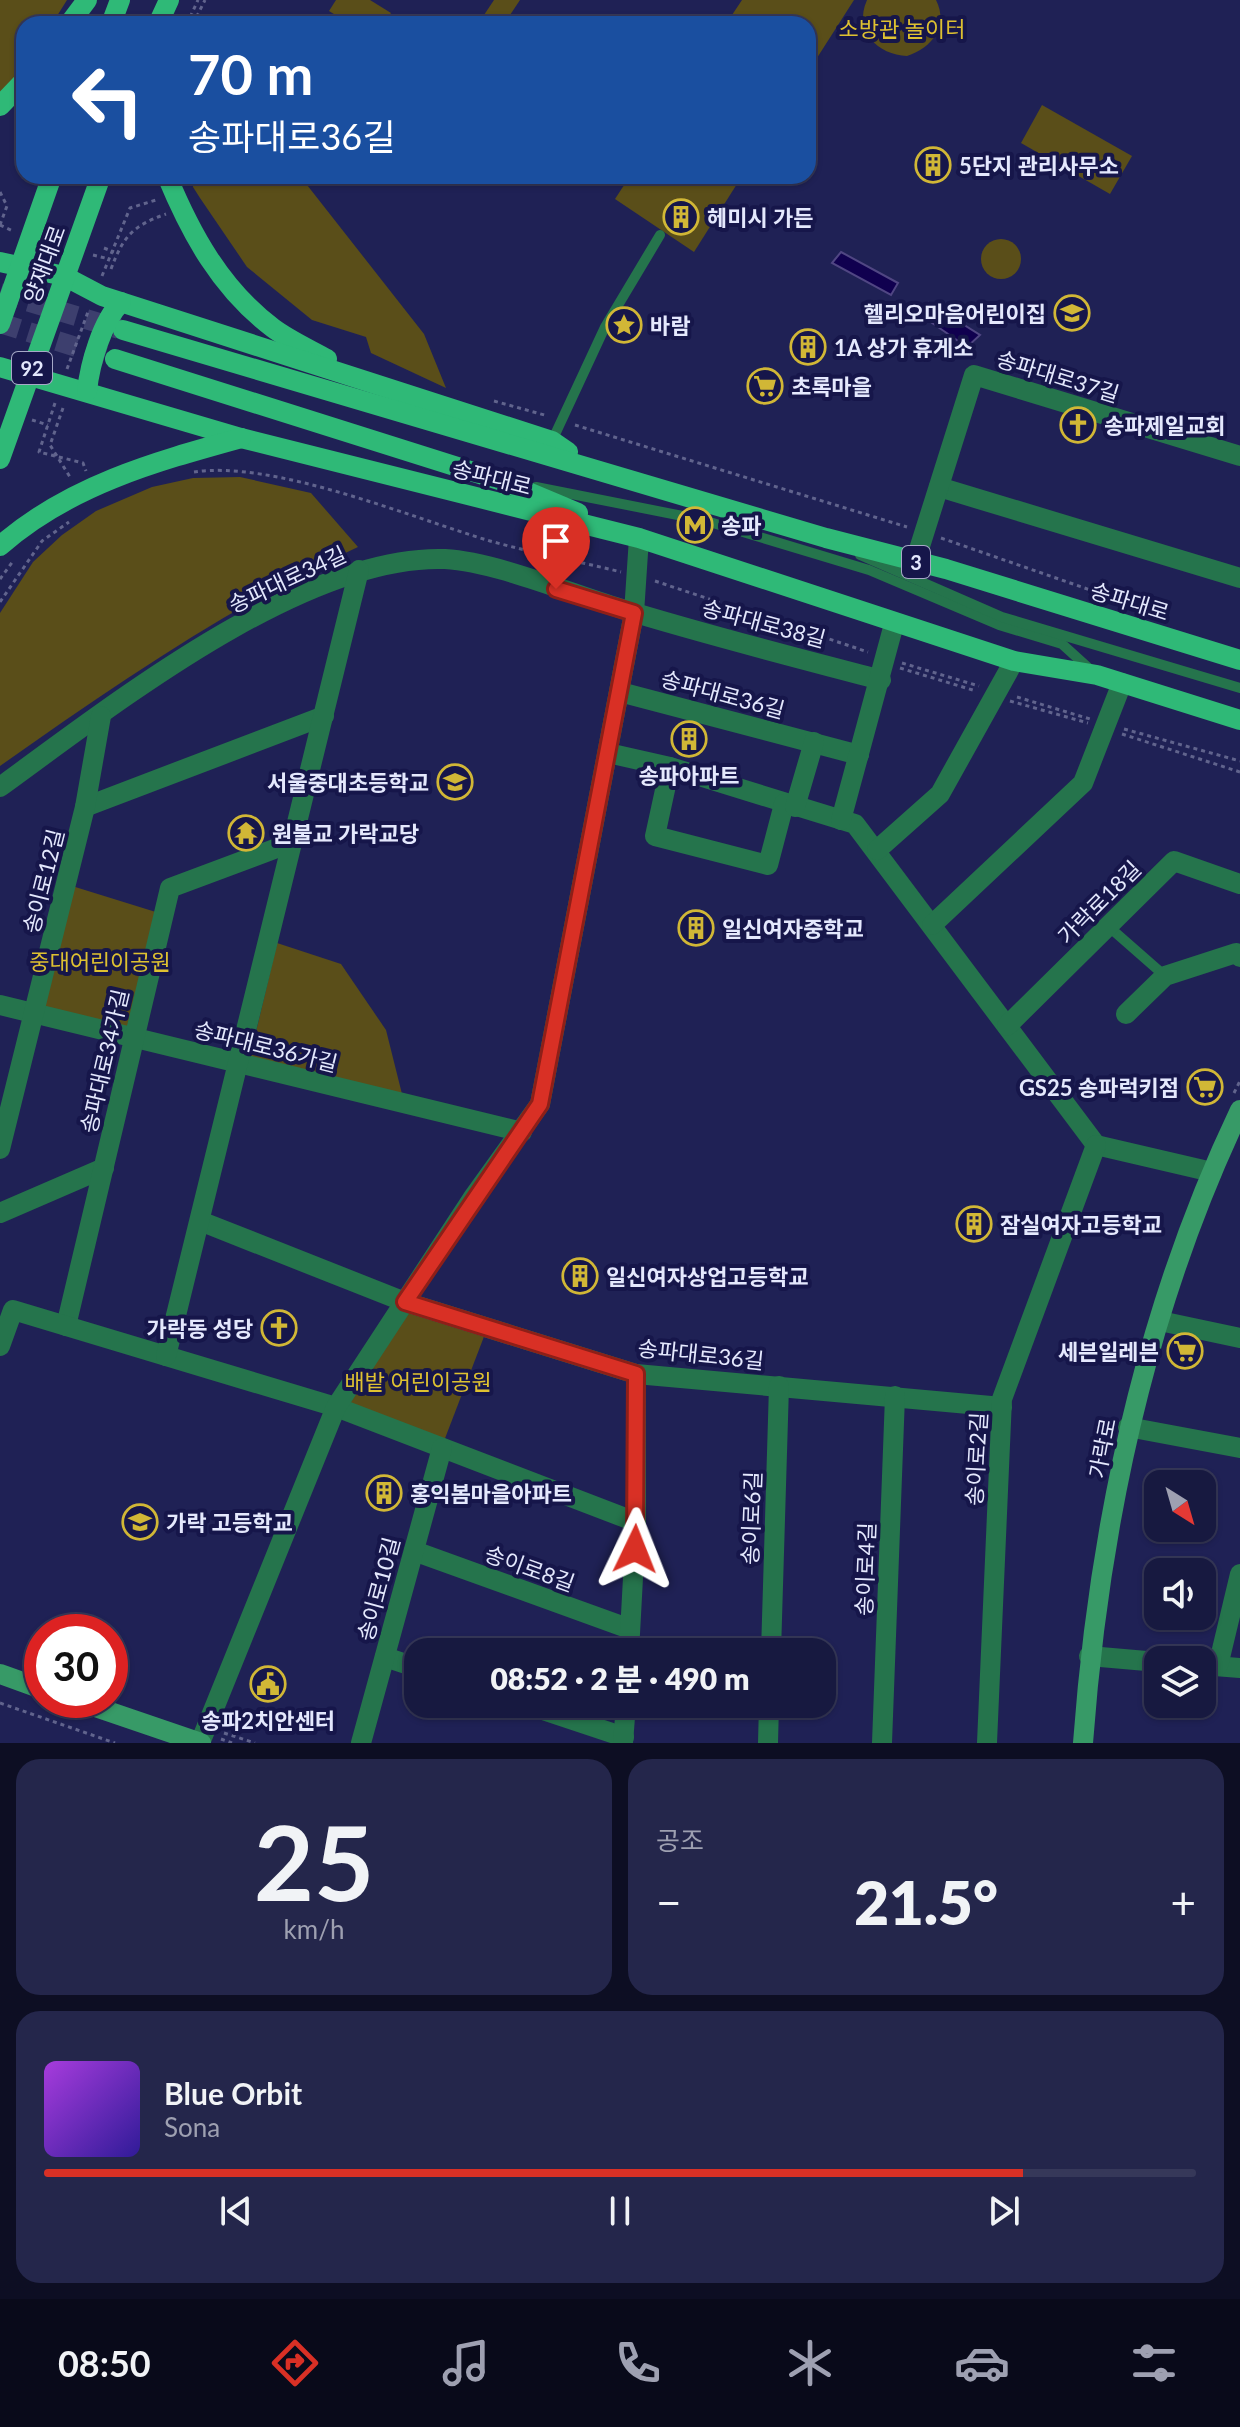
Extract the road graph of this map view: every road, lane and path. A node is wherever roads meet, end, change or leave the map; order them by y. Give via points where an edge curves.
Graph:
1 (16, 89) edge
2 (0, 106) edge
3 (49, 184) edge
4 (98, 184) edge
5 (0, 192) edge
6 (170, 194) edge
7 (0, 204) edge
8 (4, 212) junction
9 (0, 225) edge
10 (660, 235) dead end
11 (30, 238) junction
12 (104, 248) dead end
13 (74, 250) junction
14 (115, 252) junction
15 (109, 259) junction
16 (0, 262) edge
17 (21, 267) junction
18 (111, 269) dead end
19 (64, 276) junction
20 (95, 292) junction
21 (121, 302) junction
22 (0, 324) edge
23 (123, 330) tunnel mouth
24 (115, 359) tunnel mouth
25 (0, 367) edge
26 (30, 375) junction
27 (361, 379) junction
28 (61, 383) junction
29 (87, 391) junction
30 (493, 401) dead end
31 (63, 408) dead end
32 (561, 420) junction
33 (241, 438) junction
34 (552, 441) junction
35 (43, 442) junction
36 (50, 445) junction
37 (1240, 456) edge
38 (58, 457) junction
39 (0, 459) edge
40 (83, 463) dead end
41 (592, 468) junction
42 (183, 475) dead end
43 (71, 479) dead end
44 (502, 481) junction
45 (939, 487) junction
46 (77, 516) dead end
47 (924, 532) junction
48 (639, 538) junction
49 (826, 538) junction
50 (0, 546) edge
51 (915, 562) junction
52 (359, 570) junction
53 (637, 575) junction
54 (1240, 578) edge
55 (0, 602) edge
56 (634, 613) junction
57 (1178, 620) dead end
58 (894, 624) junction
59 (887, 659) junction
60 (1240, 660) edge
61 (1014, 661) junction
62 (1097, 675) junction
63 (881, 680) junction
64 (1122, 683) junction
65 (1240, 688) edge
66 (620, 692) junction
67 (996, 693) junction
68 (101, 716) junction
69 (324, 716) junction
70 (1240, 720) edge
71 (1107, 727) junction
72 (814, 742) junction
73 (608, 753) junction
74 (859, 755) junction
75 (1240, 761) edge
76 (670, 767) junction
77 (1240, 772) edge
78 (0, 787) edge
79 (790, 806) junction
80 (85, 807) junction
81 (841, 820) junction
82 (293, 842) junction
83 (877, 850) junction
84 (1240, 884) edge
85 (932, 925) junction
86 (1108, 926) junction
87 (1239, 951) edge
88 (1165, 976) junction
89 (0, 1005) edge
90 (35, 1014) junction
91 (1126, 1014) dead end
92 (1007, 1026) junction
93 (134, 1039) junction
94 (239, 1064) junction
95 (1240, 1110) edge
96 (522, 1132) junction
97 (1233, 1141) edge
98 (1096, 1145) junction
99 (0, 1149) edge
100 (104, 1168) junction
101 (1212, 1172) junction
102 (0, 1213) edge
103 (200, 1221) junction
104 (405, 1302) junction
105 (1160, 1321) junction
106 (66, 1326) junction
107 (1240, 1338) edge
108 (0, 1346) edge
109 (166, 1356) junction
110 (636, 1374) junction
111 (779, 1386) junction
112 (895, 1396) junction
113 (336, 1407) junction
114 (1002, 1407) junction
115 (1128, 1427) junction
116 (442, 1448) junction
117 (1240, 1448) edge
118 (636, 1522) junction
119 (414, 1551) junction
120 (1240, 1574) edge
121 (630, 1629) junction
122 (630, 1638) edge
123 (771, 1638) edge
124 (1216, 1648) edge
125 (1089, 1656) junction
126 (385, 1657) junction
127 (1144, 1661) edge
128 (404, 1663) edge
129 (1216, 1666) edge
130 (1240, 1668) edge
131 (0, 1674) edge
132 (24, 1683) edge
133 (0, 1704) edge
134 (128, 1718) edge
135 (564, 1718) edge
136 (625, 1718) edge
137 (769, 1718) edge
138 (624, 1740) edge
139 (113, 1743) edge
140 (201, 1743) edge
141 (361, 1743) edge
142 (768, 1743) edge
143 (882, 1743) edge
144 (987, 1743) edge
145 (1083, 1743) edge

1 - 2 main road
3 - 11 main road, 양재대로 / 92
4 - 13 main road, 양재대로 / 92
5 - 8 path via 7,206
6 - 14 path
6 - 14 path via 130,208
6 - 27 main road via 206,258 238,295 273,328
7 - 8 path
8 - 9 path
9 - 11 path
10 - 32 lane via 605,327
11 - 17 main road, 양재대로 / 92
12 - 14 path
13 - 15 path
13 - 19 main road, 양재대로 / 92
14 - 15 path
14 - 18 path
15 - 20 path
16 - 17 main road
17 - 19 main road
17 - 22 main road, 양재대로 / 92
19 - 20 main road
19 - 26 main road, 양재대로 / 92
20 - 21 main road
20 - 28 path
21 - 27 main road
21 - 29 main road via 113,310
23 - 41 main road, 3
24 - 44 main road
25 - 26 main road, 송파대로
26 - 28 main road, 송파대로
26 - 39 main road, 양재대로 / 92
27 - 34 main road
28 - 29 main road, 송파대로
28 - 35 path
29 - 33 main road, 송파대로
30 - 32 path
31 - 36 path
32 - 34 lane
32 - 47 path
33 - 48 main road, 송파대로
33 - 50 main road via 158,461 79,492
34 - 41 main road
35 - 36 path
35 - 38 path via 39,452
36 - 38 path
37 - 45 street, 송파대로37길 via 974,375
38 - 40 path
38 - 43 path
41 - 49 main road, 송파대로 / 3
42 - 53 path via 247,471 493,542
44 - 48 main road
44 - 62 lane via 703,520 869,570 999,625 1062,644
45 - 47 street, 송파대로37길
45 - 54 street
46 - 55 path via 42,541
47 - 51 street, 송파대로37길
47 - 57 path
48 - 53 street
48 - 58 main road, 송파대로
49 - 51 main road, 송파대로 / 3
49 - 65 lane via 1002,617
51 - 60 main road, 송파대로 / 3
52 - 56 street, 송파대로34길 via 445,559
52 - 68 street, 송파대로34길 via 209,644
52 - 69 street
53 - 56 street
53 - 59 path
56 - 63 street, 송파대로38길
56 - 66 street
58 - 59 street
58 - 61 main road, 송파대로
59 - 63 street
59 - 67 path
59 - 67 path via 904,671
61 - 62 main road, 송파대로
61 - 67 street
62 - 64 main road, 송파대로
63 - 74 street
64 - 70 main road, 송파대로
64 - 71 street
66 - 72 street, 송파대로36길
66 - 73 street
67 - 71 path
67 - 83 street via 940,794
68 - 78 street, 송파대로34길
68 - 80 street, 송이로12길
69 - 80 street
69 - 82 street
71 - 75 path
71 - 77 path
71 - 85 street via 1083,783
72 - 74 street, 송파대로36길
72 - 79 street
73 - 76 street
73 - 96 street via 540,1104
74 - 81 street
76 - 79 street
76 - 79 street via 655,836 768,865
79 - 81 street
80 - 90 street, 송이로12길
81 - 83 street via 855,824
82 - 93 street, 송파대로34가길 via 170,888
82 - 94 street
83 - 85 street
84 - 86 street, 가락로18길 via 1174,861
85 - 92 street
86 - 88 lane
86 - 92 street, 가락로18길
87 - 88 street
88 - 91 street
89 - 90 street, 송파대로36가길
90 - 93 street, 송파대로36가길
90 - 99 street, 송이로12길
92 - 98 street
93 - 94 street, 송파대로36가길
93 - 100 street, 송파대로34가길
94 - 96 street, 송파대로36가길
94 - 103 street
95 - 97 street, 가락로
96 - 104 street
97 - 101 street, 가락로
98 - 101 street
98 - 114 street, 송이로2길
100 - 102 street
100 - 106 street, 송파대로34가길
101 - 105 street, 가락로
103 - 104 street, 송파대로36길
103 - 109 street
104 - 110 street, 송파대로36길
104 - 113 street
105 - 107 street
105 - 115 street, 가락로
106 - 108 street via 13,1310
106 - 109 street
109 - 113 street
110 - 111 street, 송파대로36길
110 - 118 street
111 - 112 street, 송파대로36길
111 - 123 street, 송이로6길
112 - 114 street, 송파대로36길
112 - 143 street, 송이로4길
113 - 116 street
113 - 140 street
114 - 144 street, 송이로2길
115 - 117 street
115 - 125 street, 가락로
116 - 118 street
116 - 119 street, 송이로10길
118 - 121 street
119 - 121 street, 송이로8길
119 - 126 street, 송이로10길
120 - 124 street
121 - 122 street
125 - 127 street
125 - 145 street, 가락로
126 - 128 street
126 - 141 street, 송이로10길
129 - 130 street
131 - 132 street
133 - 139 path
134 - 140 street
135 - 138 street
136 - 138 street
137 - 142 street

